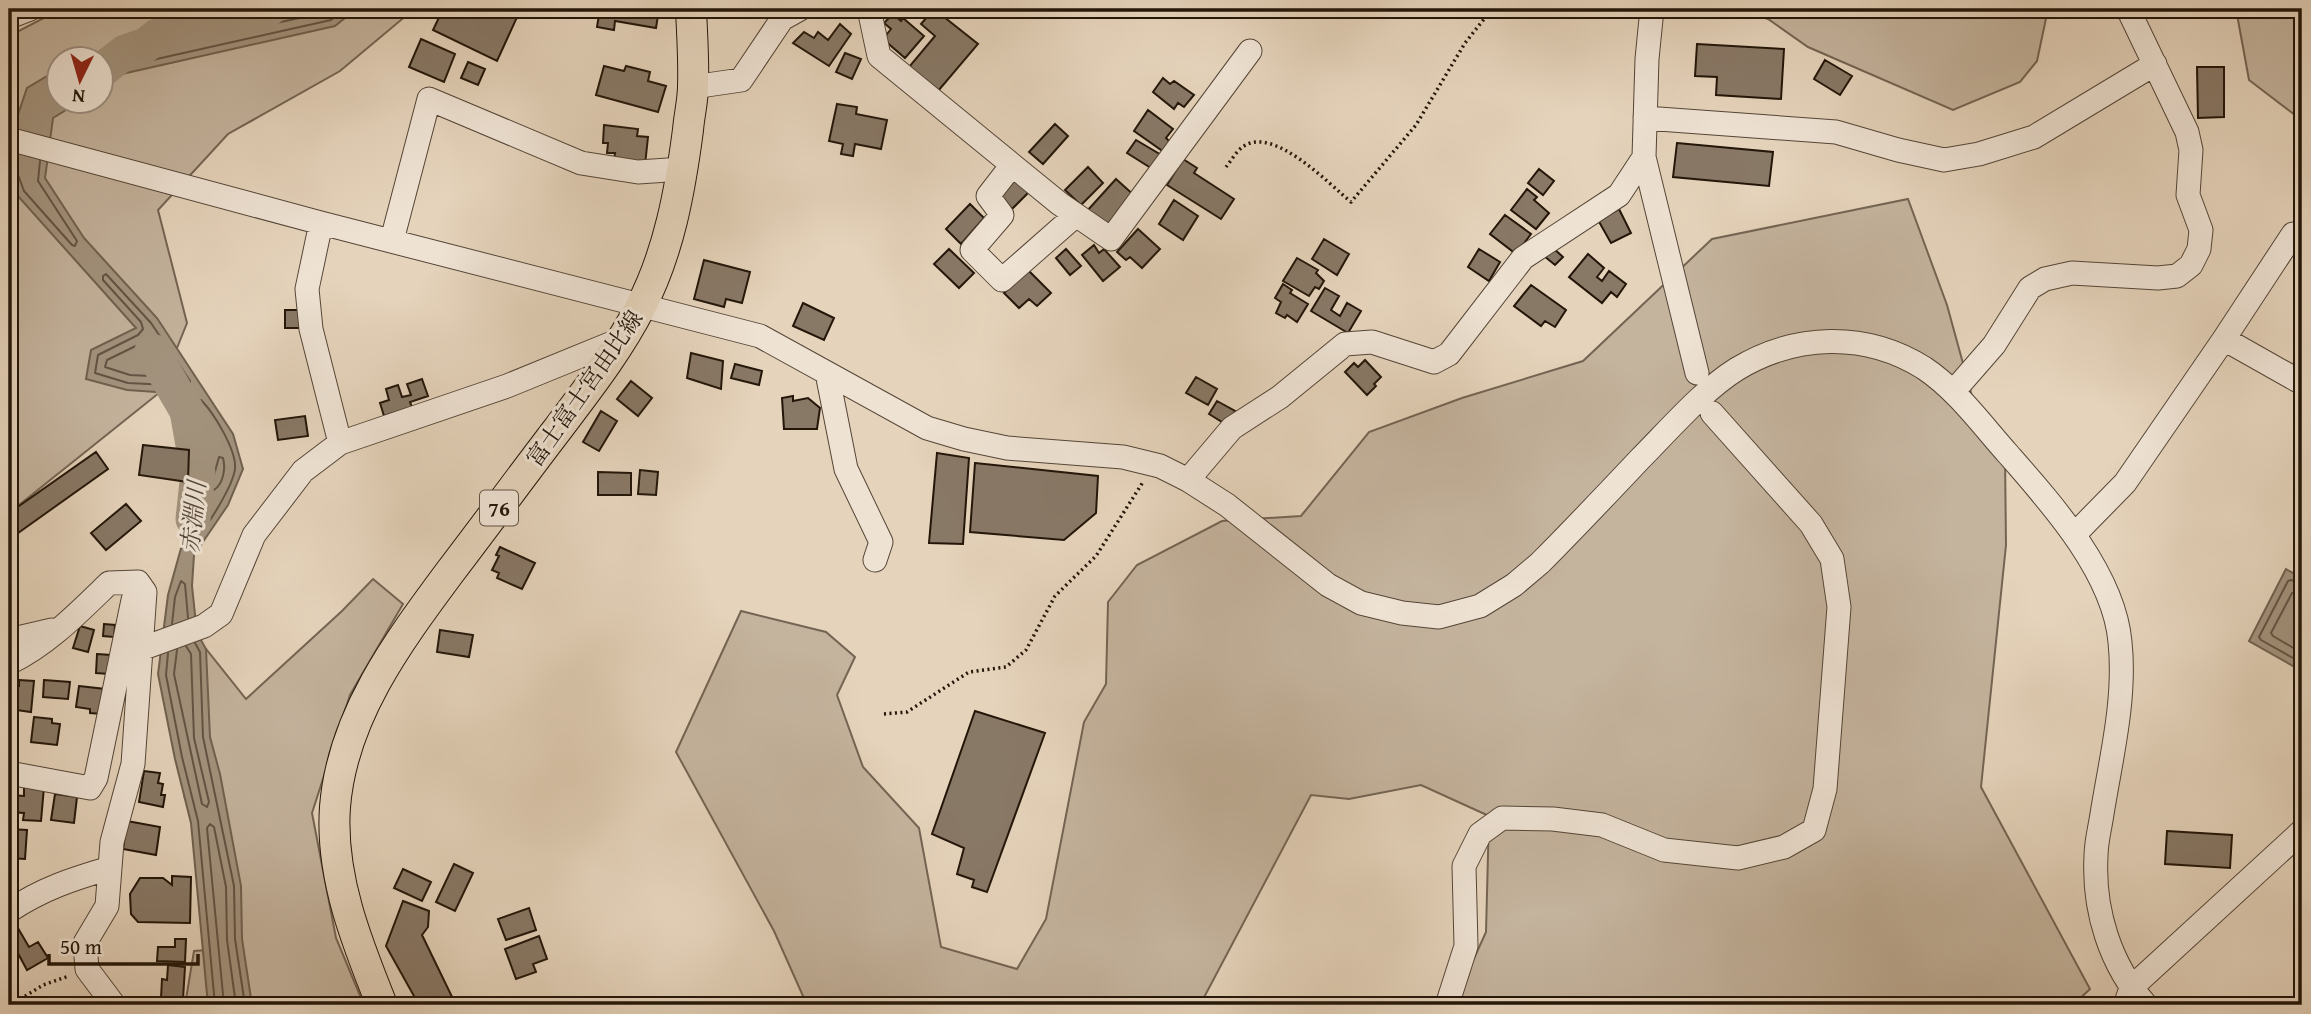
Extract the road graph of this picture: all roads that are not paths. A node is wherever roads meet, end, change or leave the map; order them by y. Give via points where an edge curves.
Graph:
1 (30, 9) edge
2 (691, 9) edge
3 (800, 9) edge
4 (869, 9) edge
5 (1652, 9) edge
6 (2128, 9) edge
7 (9, 17) edge
8 (1250, 51) dead end
9 (2155, 64) junction
10 (693, 87) junction
11 (1645, 118) junction
12 (9, 139) edge
13 (1644, 157) junction
14 (1012, 165) junction
15 (683, 169) junction
16 (1076, 215) junction
17 (321, 223) junction
18 (2302, 238) edge
19 (392, 240) junction
20 (642, 305) junction
21 (622, 339) junction
22 (2224, 339) junction
23 (827, 373) junction
24 (1698, 373) dead end
25 (2302, 383) edge
26 (1953, 392) junction
27 (1712, 412) dead end
28 (340, 443) junction
29 (1188, 480) junction
30 (2074, 536) junction
31 (876, 560) dead end
32 (138, 582) junction
33 (58, 629) junction
34 (9, 640) edge
35 (147, 647) junction
36 (9, 663) edge
37 (9, 773) edge
38 (2302, 831) edge
39 (110, 868) junction
40 (9, 911) edge
41 (2134, 1000) edge
42 (114, 1005) edge
43 (382, 1005) edge
44 (1447, 1005) edge

1 - 7 street
2 - 10 main road, 富士富士宮由比線 / 76
3 - 10 street via 782,19 740,80
4 - 14 street via 879,56
5 - 11 street
6 - 9 street
8 - 16 street via 1111,239
9 - 11 street via 2034,137 1944,160 1836,132
9 - 26 street via 2192,150 2188,195 2201,230 2191,265 2177,276 2167,277 2072,273 2045,279 2030,288 1994,345
10 - 15 main road, 富士富士宮由比線 / 76
11 - 13 street
12 - 17 street
13 - 24 street
13 - 29 street via 1619,195 1523,258 1449,355 1434,362 1372,342 1345,344 1280,397 1232,428
14 - 16 street
14 - 16 street via 988,196 1002,215 972,250 1002,280
15 - 19 street via 639,172 581,163 429,99
15 - 20 main road, 富士富士宮由比線 / 76 via 660,261
17 - 19 street
17 - 28 street via 307,289 311,329
18 - 22 street via 2293,234
19 - 20 street
20 - 21 main road, 富士富士宮由比線 / 76
20 - 23 street via 760,336
21 - 28 street via 507,386
21 - 43 main road, 富士富士宮由比線 / 76 via 410,626 356,721 335,808 336,852 358,943
22 - 25 street
22 - 30 street via 2125,483
23 - 29 street via 927,428 964,439 1007,448 1123,457 1160,466
23 - 31 street via 846,469 881,542
26 - 29 street via 1903,357 1850,341 1787,346 1736,370 1690,408 1541,563 1514,585 1480,606 1439,617 1361,603 1328,585
26 - 30 street via 2058,510
27 - 44 street via 1811,524 1832,559 1839,607 1825,789 1814,830 1784,846 1738,858 1664,850 1602,825 1502,818 1480,834 1464,866 1466,946
28 - 35 street via 303,471 254,535 221,614 204,626
30 - 41 street via 2108,595 2120,638 2122,685 2095,856 2105,938
32 - 33 street via 109,583
32 - 35 street via 145,593
32 - 37 street via 96,778 90,788
33 - 34 street
33 - 36 street
35 - 39 street via 133,764 112,842
38 - 41 street
39 - 40 street via 60,883
39 - 42 street via 107,906 85,943 88,969

